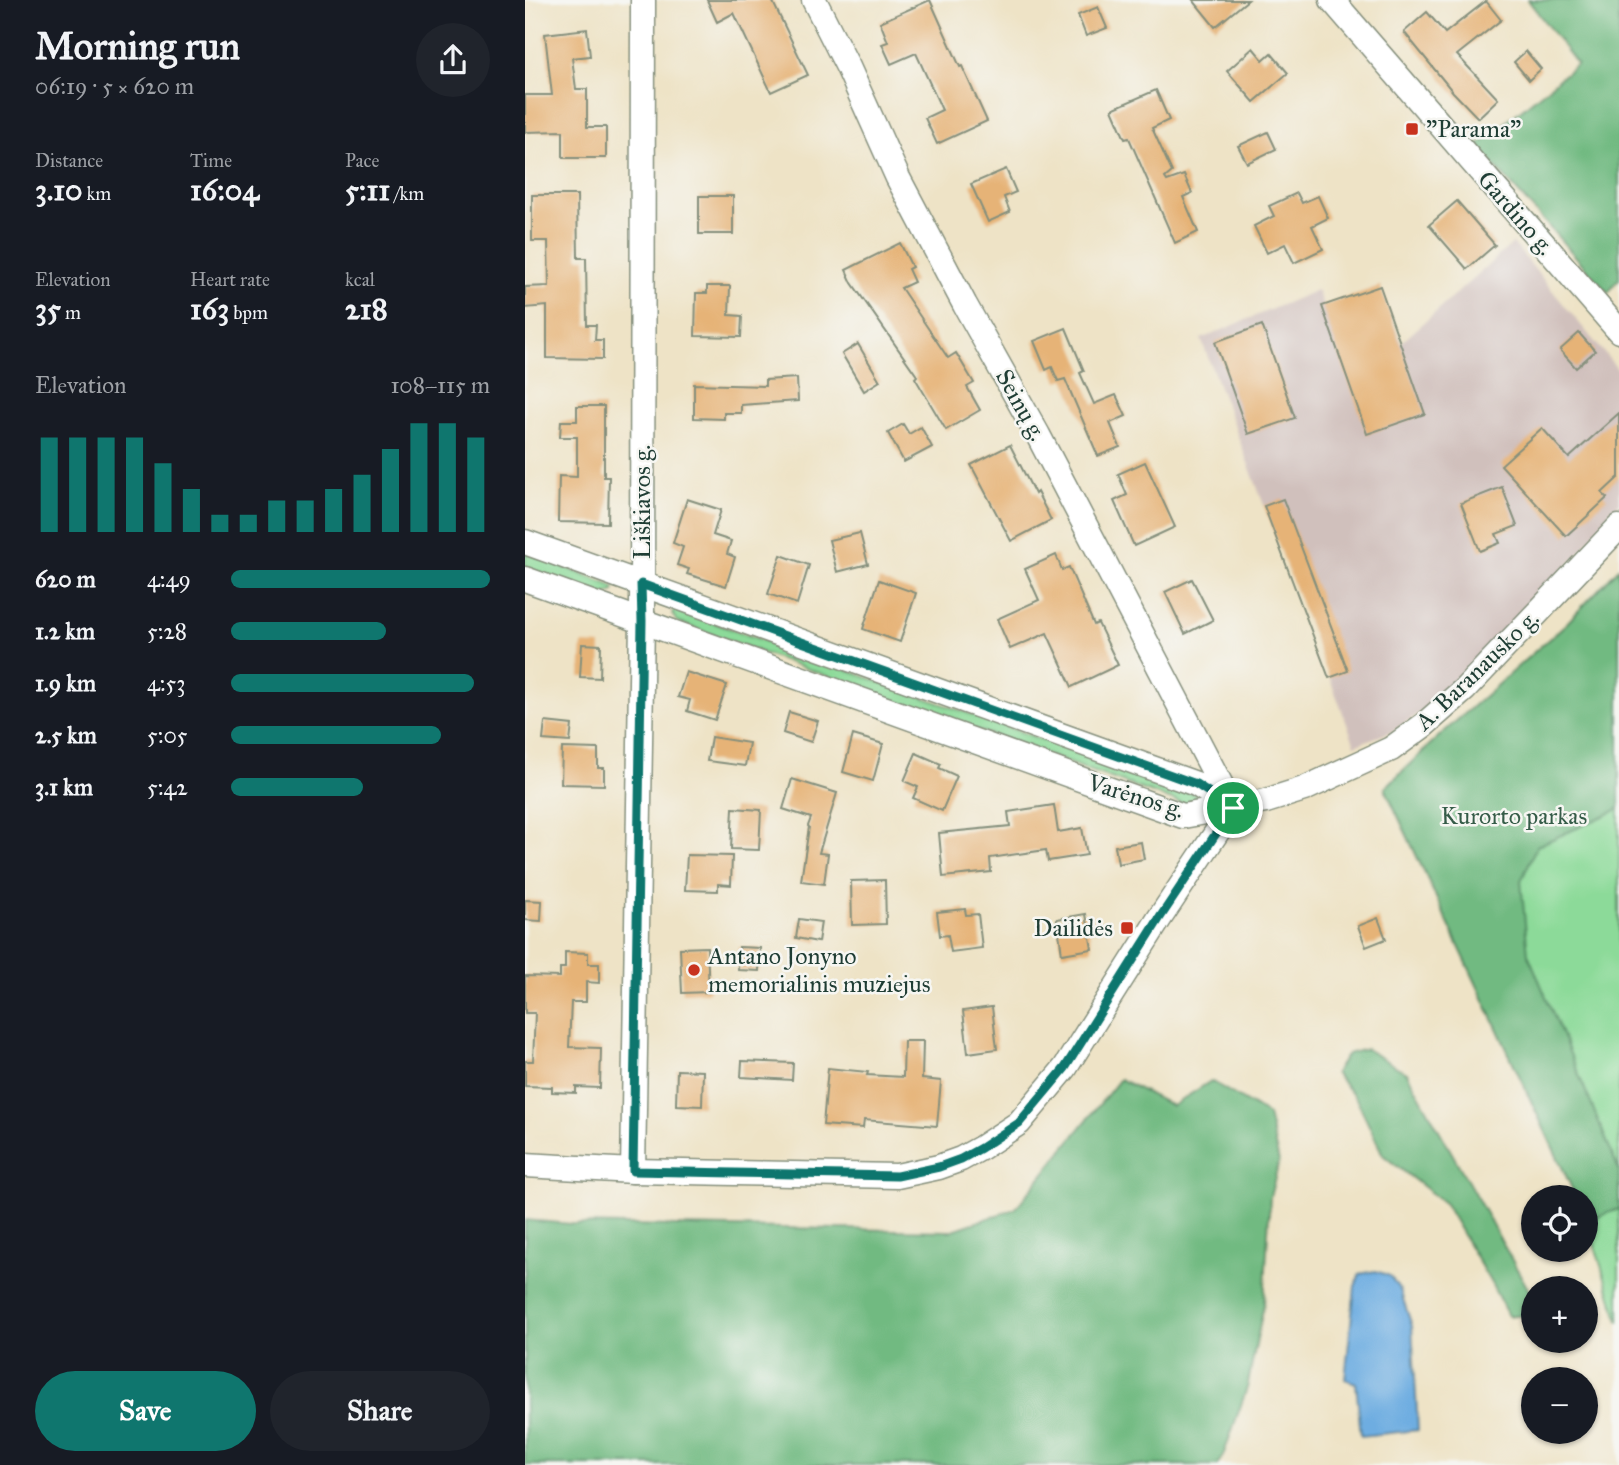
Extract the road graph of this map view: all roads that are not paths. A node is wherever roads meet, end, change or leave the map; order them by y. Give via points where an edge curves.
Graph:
1 (643, 0) edge
2 (814, 0) edge
3 (1332, 0) edge
4 (1619, 331) edge
5 (1619, 527) edge
6 (525, 542) edge
7 (525, 579) edge
8 (641, 584) junction
9 (642, 621) junction
10 (1233, 808) junction
11 (525, 1165) edge
12 (633, 1171) junction

1 - 8 street, Liškiavos g.
2 - 10 street, Seinų g. via 964,305 1038,435
3 - 4 street, Gardino g.
5 - 10 street, A. Baranausko g. via 1465,689 1424,725 1391,749 1304,789
6 - 8 street, Varėnos g.
7 - 9 street, Varėnos g.
8 - 9 street, Liškiavos g.
8 - 10 street, Varėnos g. via 1196,784
9 - 10 street, Varėnos g. via 1183,816
9 - 12 street, Liškiavos g.
10 - 12 street via 1065,1068 1019,1123 981,1148 939,1167 897,1176
11 - 12 street

